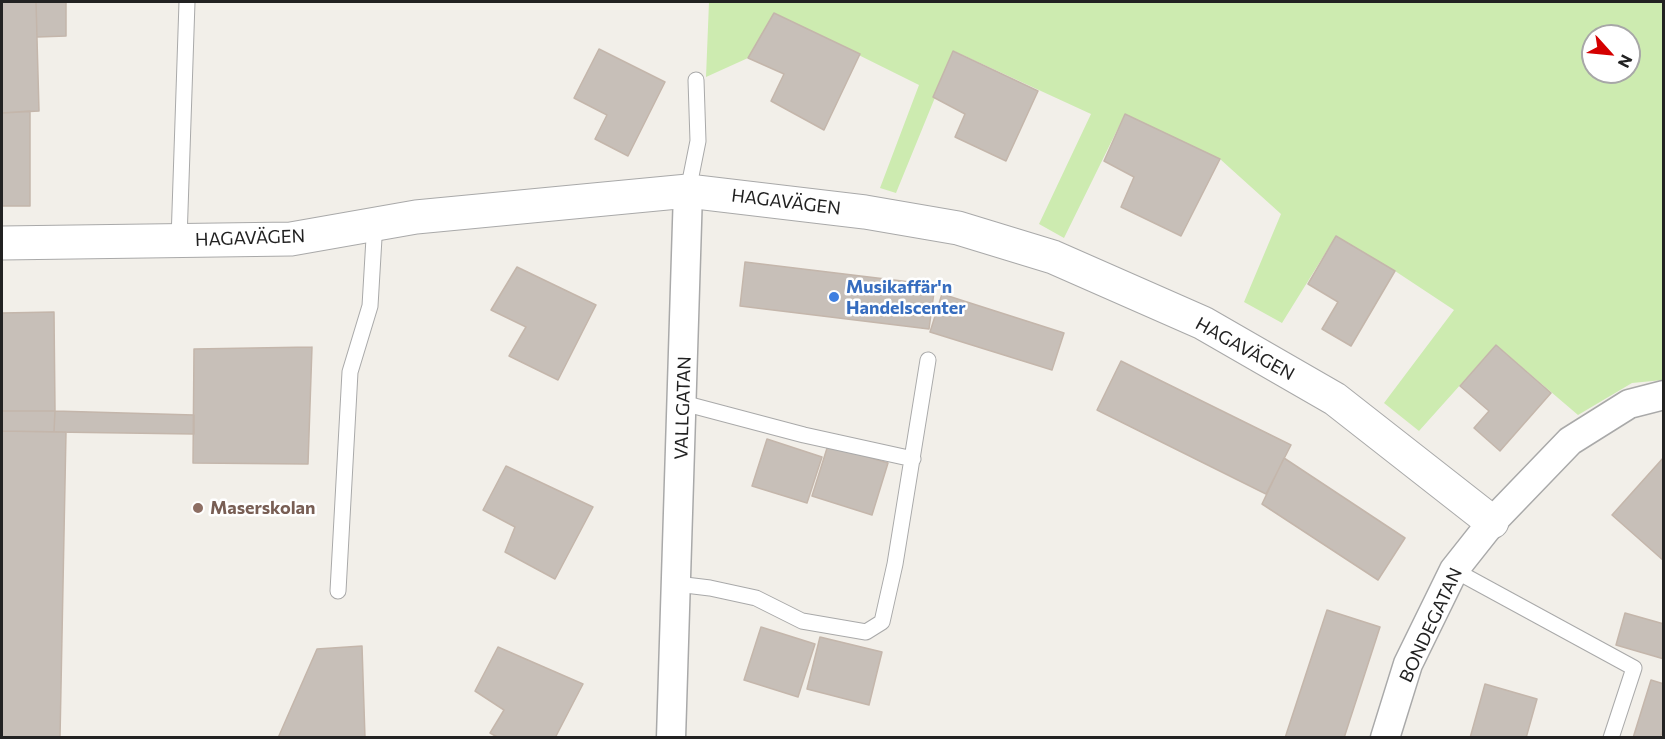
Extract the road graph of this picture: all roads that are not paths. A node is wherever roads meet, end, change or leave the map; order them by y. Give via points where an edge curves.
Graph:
1 (187, 2) edge
2 (696, 80) dead end
3 (688, 191) junction
4 (373, 225) junction
5 (179, 240) junction
6 (2, 243) edge
7 (928, 360) dead end
8 (1664, 395) edge
9 (683, 403) junction
10 (913, 459) junction
11 (1492, 522) junction
12 (1454, 570) junction
13 (676, 584) junction
14 (338, 591) dead end
15 (671, 738) edge
16 (1385, 738) edge
17 (1611, 738) edge

1 - 5 lane
2 - 3 lane, VALLGATAN via 698,141
3 - 4 street, HAGAVÄGEN
3 - 9 street, VALLGATAN
3 - 11 street, HAGAVÄGEN via 865,212 958,228 1053,257 1203,323 1335,399
4 - 5 street, HAGAVÄGEN via 291,239
4 - 14 lane via 370,306 350,372
5 - 6 street, HAGAVÄGEN
7 - 10 lane
8 - 11 street, BONDEGATAN via 1629,404 1570,441
9 - 10 lane
9 - 13 street, VALLGATAN
10 - 13 lane via 882,622 866,632 802,621 756,598
11 - 12 street, BONDEGATAN
12 - 16 street, BONDEGATAN via 1408,664
12 - 17 lane via 1634,668
13 - 15 street, VALLGATAN

